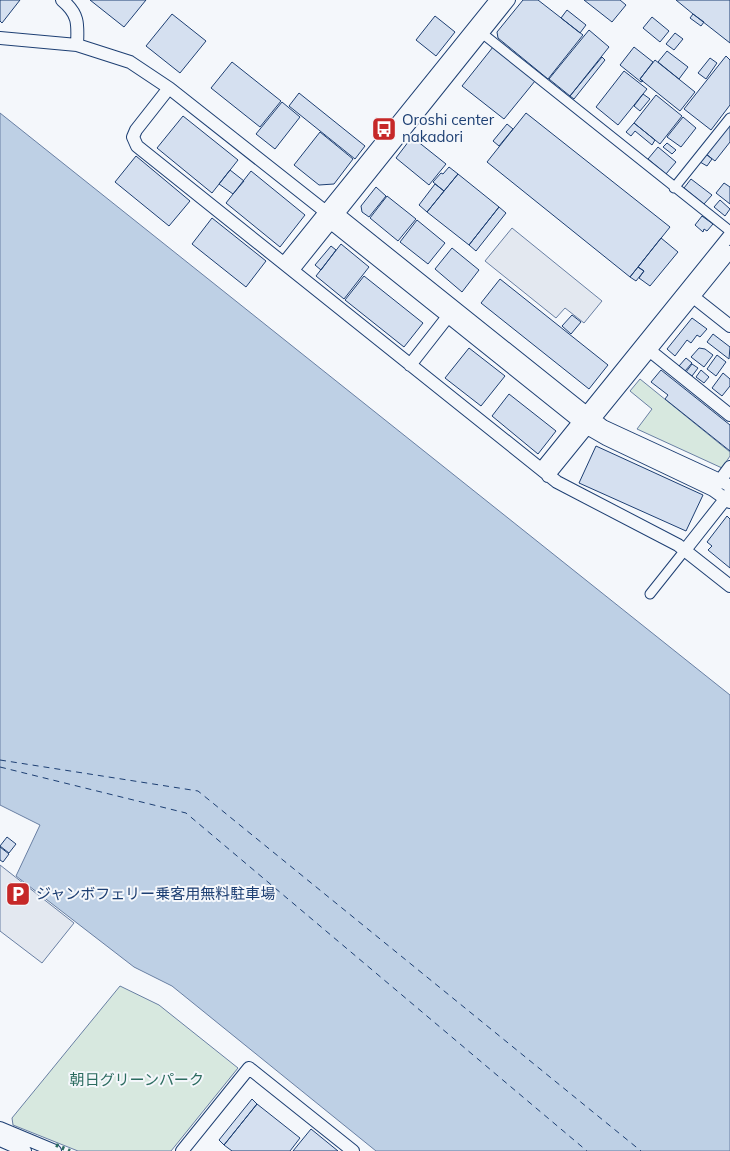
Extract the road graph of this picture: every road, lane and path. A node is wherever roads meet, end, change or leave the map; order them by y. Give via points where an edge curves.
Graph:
1 (62, 0) edge
2 (509, 0) edge
3 (494, 4) edge
4 (478, 30) junction
5 (0, 38) edge
6 (77, 45) junction
7 (169, 88) junction
8 (730, 118) edge
9 (674, 188) junction
10 (332, 216) junction
11 (730, 231) edge
12 (730, 235) edge
13 (730, 252) edge
14 (289, 267) junction
15 (689, 294) junction
16 (451, 312) junction
17 (730, 326) edge
18 (646, 348) junction
19 (410, 365) junction
20 (730, 415) edge
21 (587, 421) junction
22 (730, 467) edge
23 (545, 472) junction
24 (725, 492) edge
25 (685, 550) junction
26 (730, 586) edge
27 (650, 594) dead end
28 (0, 1132) edge
29 (25, 1151) edge
30 (55, 1151) edge
31 (182, 1151) edge
32 (353, 1151) edge

1 - 6 street via 70,7 78,23
2 - 3 street
3 - 4 street
4 - 9 street
4 - 10 street
5 - 6 street
6 - 7 street via 130,62
7 - 10 street
7 - 14 street via 136,130 133,137 136,146
8 - 9 street
9 - 11 street
10 - 14 street
10 - 16 street
12 - 15 street
13 - 15 street
14 - 19 street
15 - 17 street
15 - 18 street
16 - 19 street
16 - 21 street
18 - 20 street
18 - 21 street
19 - 23 street
21 - 23 street
21 - 24 street via 606,439
22 - 24 street
23 - 25 street via 557,482
24 - 25 street
25 - 26 street
25 - 27 street
28 - 29 street
28 - 30 street
31 - 32 street via 249,1068

